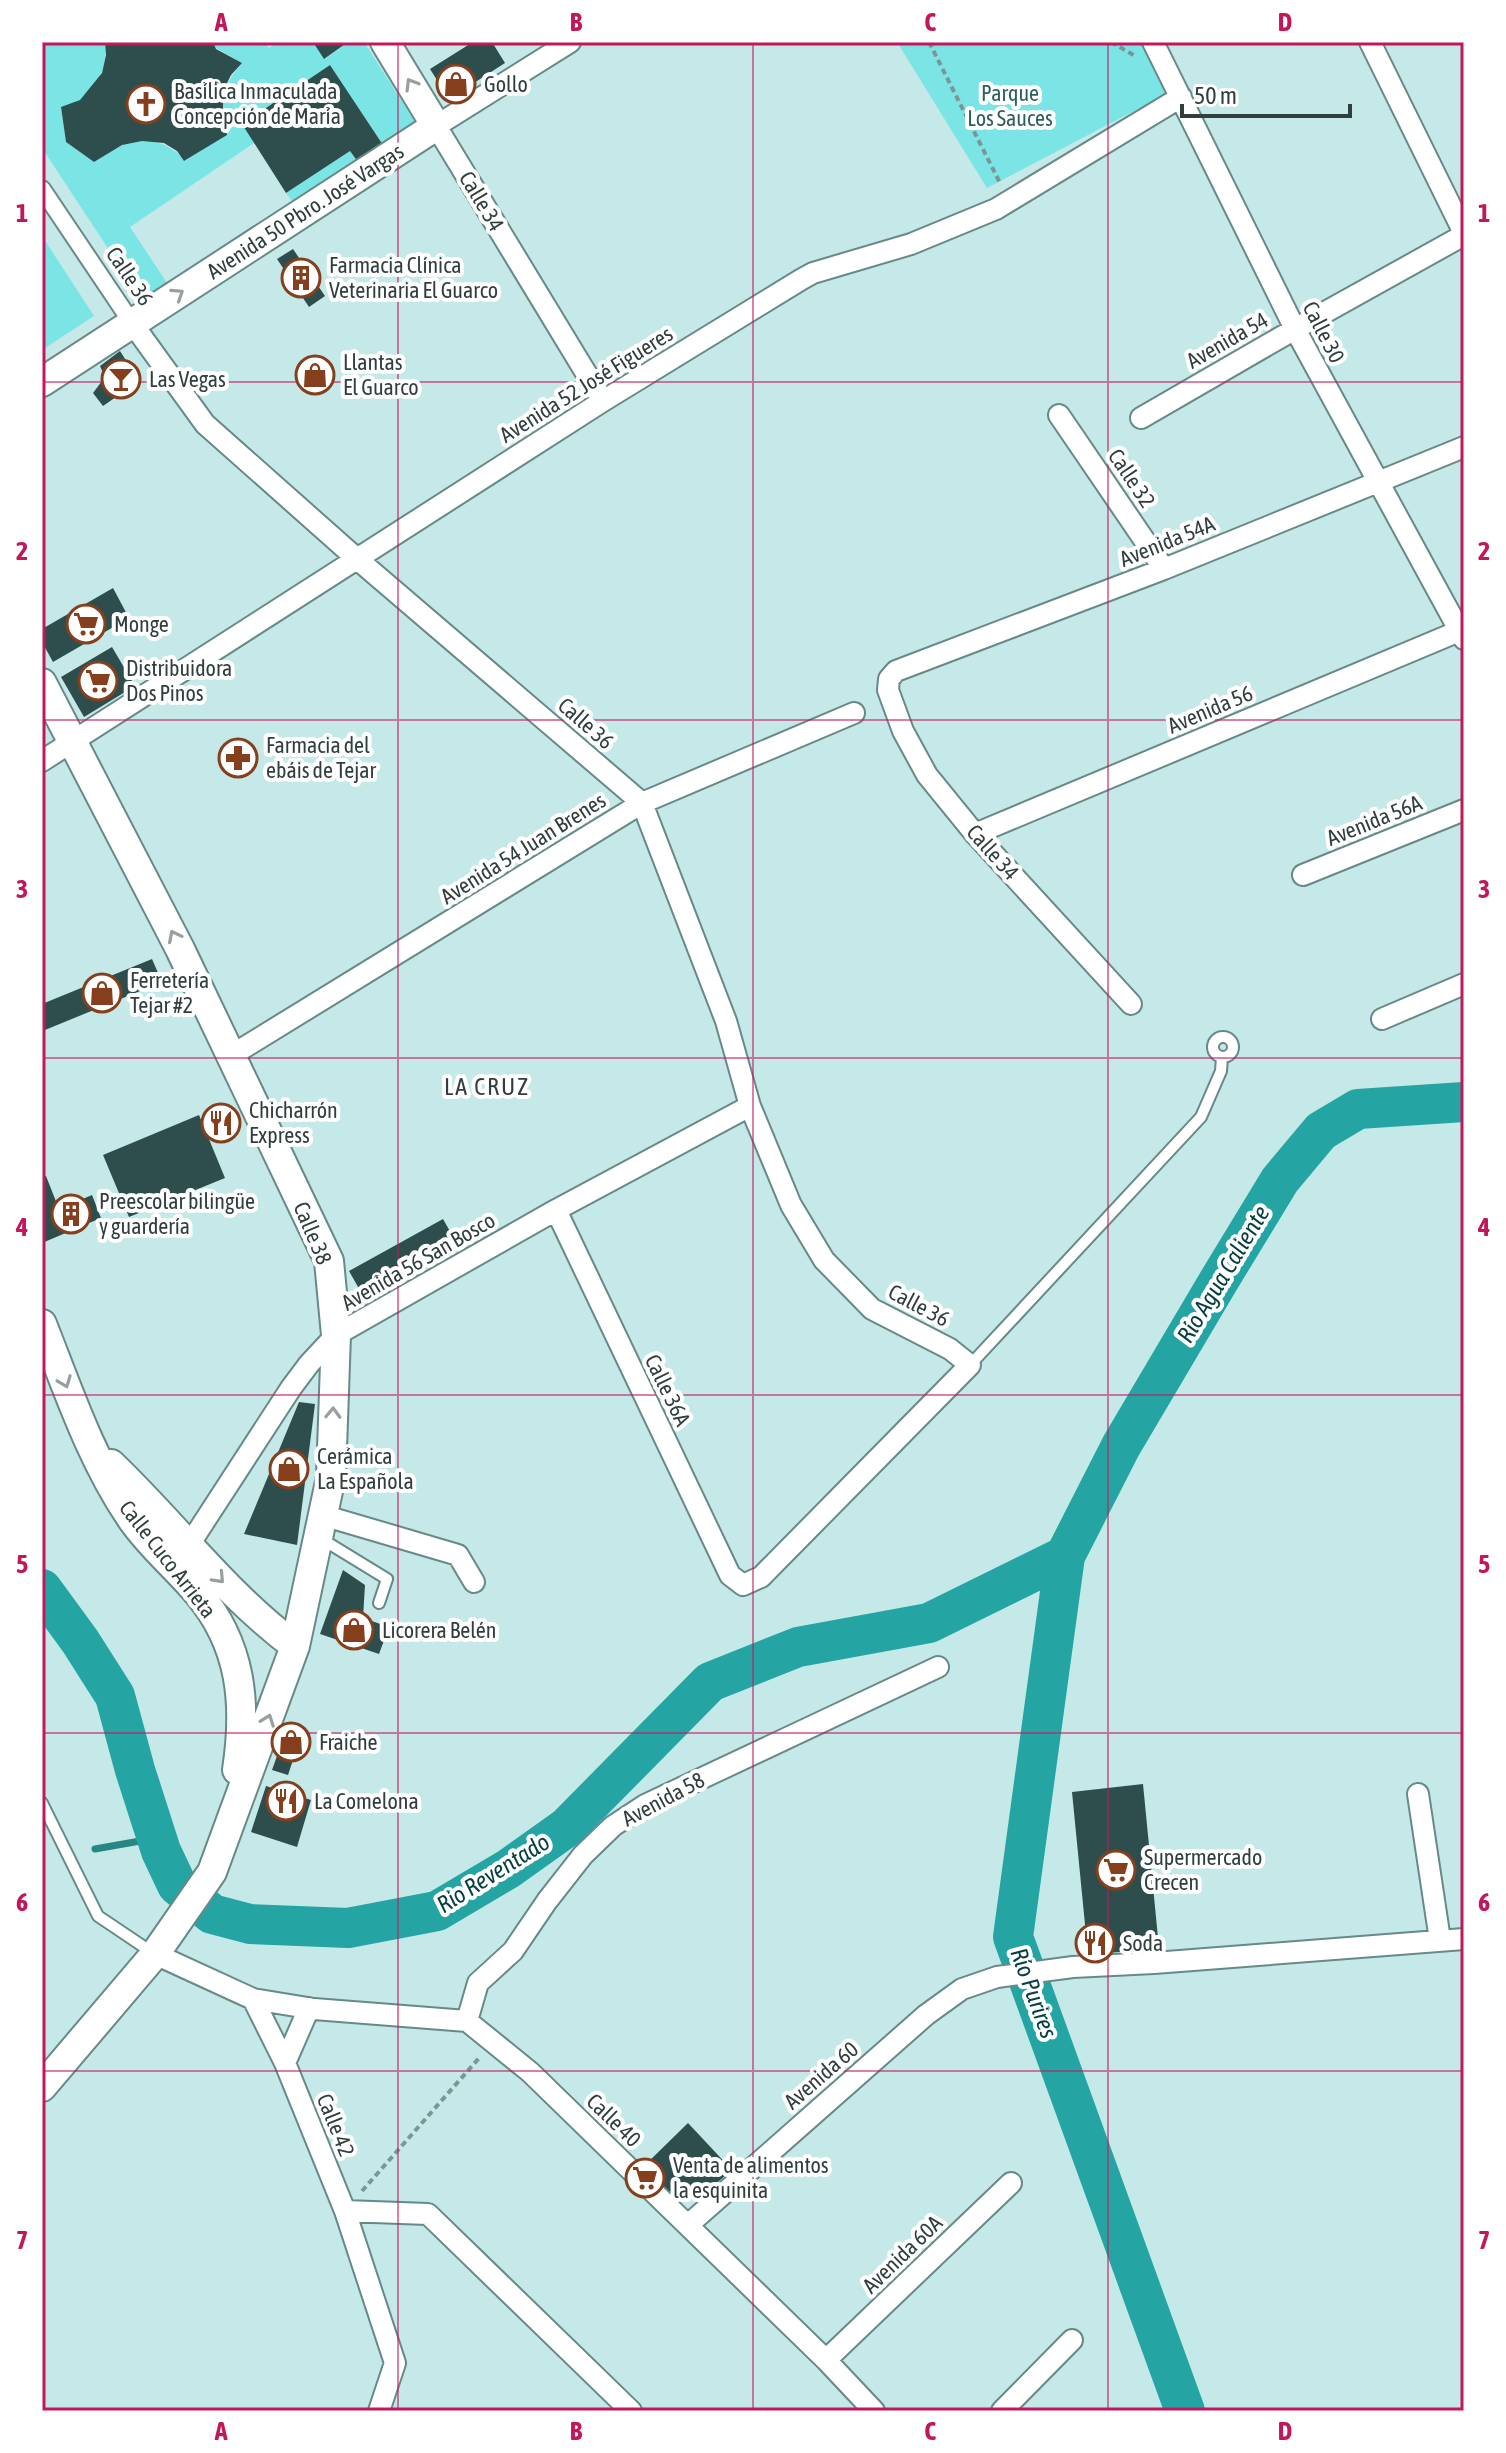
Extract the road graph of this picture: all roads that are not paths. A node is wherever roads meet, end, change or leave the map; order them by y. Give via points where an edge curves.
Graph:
1 (385, 42) edge
2 (570, 42) edge
3 (1370, 42) edge
4 (1145, 46) edge
5 (1181, 97) junction
6 (436, 126) junction
7 (42, 189) edge
8 (1464, 234) edge
9 (132, 323) junction
10 (1295, 329) junction
11 (42, 382) edge
12 (603, 401) junction
13 (1059, 415) dead end
14 (1141, 418) dead end
15 (1464, 447) edge
16 (1376, 482) junction
17 (356, 558) junction
18 (1164, 569) junction
19 (1462, 633) edge
20 (889, 679) joint
21 (42, 683) edge
22 (854, 713) dead end
23 (73, 741) junction
24 (42, 761) edge
25 (642, 803) junction
26 (1464, 810) edge
27 (975, 834) junction
28 (1303, 875) dead end
29 (1464, 984) edge
30 (1131, 1004) dead end
31 (1382, 1019) dead end
32 (232, 1055) junction
33 (1222, 1057) dead end
34 (750, 1106) junction
35 (556, 1210) junction
36 (42, 1324) edge
37 (336, 1335) junction
38 (970, 1365) junction
39 (88, 1441) junction
40 (320, 1526) junction
41 (189, 1545) junction
42 (474, 1582) dead end
43 (379, 1603) dead end
44 (295, 1646) junction
45 (938, 1667) dead end
46 (1418, 1794) dead end
47 (42, 1803) edge
48 (209, 1876) junction
49 (1464, 1939) edge
50 (1440, 1940) junction
51 (163, 1944) junction
52 (253, 1999) junction
53 (309, 2008) junction
54 (467, 2021) junction
55 (285, 2063) junction
56 (42, 2087) edge
57 (1011, 2183) dead end
58 (345, 2211) junction
59 (688, 2225) junction
60 (1072, 2340) dead end
61 (826, 2360) junction
62 (379, 2411) edge
63 (631, 2411) edge
64 (874, 2411) edge
65 (1002, 2411) edge

6 -> 1 main road, Calle 34
2 - 6 street, Avenida 50 Pbro. José Vargas
3 - 8 street
4 - 5 street, Calle 30
5 - 10 street, Calle 30
5 - 12 street, Avenida 52 José Figueres via 996,209 911,244 813,273
9 -> 6 main road, Avenida 50 Pbro. José Vargas
6 - 12 street, Calle 34
7 - 9 street, Calle 36
8 - 10 street, Avenida 54
9 - 11 main road, Avenida 50 Pbro. José Vargas
9 - 17 street, Calle 36 via 205,424
10 - 14 street, Avenida 54
10 - 16 street, Calle 30
12 - 17 street, Avenida 52 José Figueres
13 - 18 street, Calle 32
15 - 16 street, Avenida 54A
16 - 18 street, Avenida 54A
16 - 19 street, Calle 30
17 - 23 street, Avenida 52 José Figueres
17 - 25 street, Calle 36
18 - 20 street, Avenida 54A via 896,671
19 - 27 street, Avenida 56
20 - 27 street, Calle 34 via 903,731 927,775
21 - 23 main road, Calle 38
22 - 25 street, Avenida 54 Juan Brenes
23 - 24 street, Avenida 52 José Figueres
32 -> 23 main road, Calle 38
25 - 32 street, Avenida 54 Juan Brenes
25 - 34 street, Calle 36 via 726,1021
26 - 28 street, Avenida 56A
27 - 30 street, Calle 34
29 - 31 street
32 - 37 main road, Calle 38 via 329,1261
33 - 38 lane via 1201,1117
34 - 35 street, Avenida 56 San Bosco
34 - 38 street, Calle 36 via 791,1205 824,1260 872,1309
35 - 37 street, Avenida 56 San Bosco
35 - 38 street, Calle 36A via 730,1575 743,1585 761,1577
36 -> 39 main road
40 -> 37 main road, Calle 38 via 331,1477
37 - 41 street, Avenida 56 San Bosco via 291,1388
39 - 41 main road, Calle Cuco Arrieta
39 - 48 main road, Calle Cuco Arrieta via 132,1520 199,1594 237,1668 241,1740
40 - 42 street via 458,1555
40 - 43 lane via 387,1579
40 - 44 main road, Calle 38
41 -> 44 main road, Calle Cuco Arrieta via 261,1620
48 -> 44 main road, Calle 38
45 - 54 street, Avenida 58 via 645,1805 613,1826 583,1855 513,1951 478,1983
46 - 50 street
47 - 51 lane via 98,1916
48 - 51 main road
49 - 50 street
50 - 59 street, Avenida 60 via 1073,1967 997,1977 962,1989
51 - 52 street
51 - 56 main road
52 - 53 street
52 - 55 street, Calle 42
53 - 54 street
53 - 55 street
54 - 59 street, Calle 40 via 530,2072
55 - 58 street, Calle 42
57 - 61 street, Avenida 60A
58 - 62 street, Calle 42 via 395,2363
58 - 63 street via 428,2214
59 - 61 street, Calle 40
60 - 65 street
61 - 64 street, Calle 40

